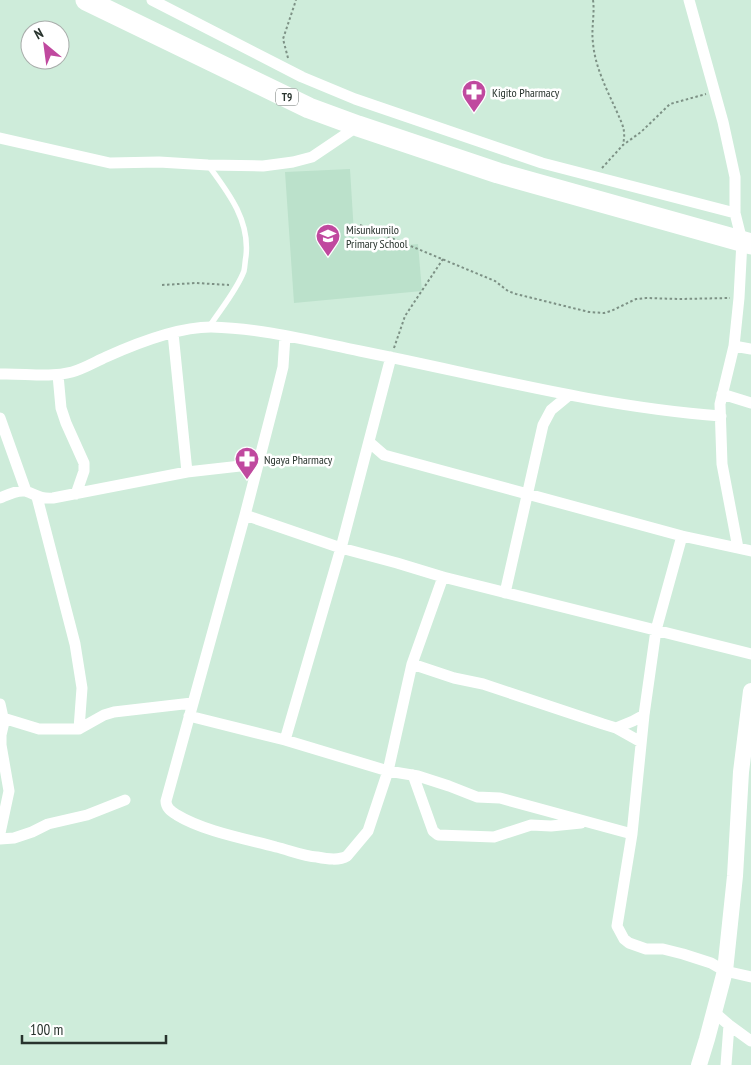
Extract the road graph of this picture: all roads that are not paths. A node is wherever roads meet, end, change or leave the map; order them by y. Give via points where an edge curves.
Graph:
1 (86, 0) edge
2 (152, 0) edge
3 (688, 0) edge
4 (358, 126) junction
5 (0, 138) edge
6 (208, 165) junction
7 (736, 212) junction
8 (746, 243) edge
9 (209, 327) junction
10 (173, 333) junction
11 (285, 336) junction
12 (734, 346) junction
13 (751, 349) edge
14 (391, 357) junction
15 (0, 374) edge
16 (58, 375) junction
17 (722, 394) junction
18 (568, 396) junction
19 (751, 403) edge
20 (721, 416) junction
21 (0, 418) edge
22 (369, 442) junction
23 (384, 455) junction
24 (363, 462) junction
25 (258, 464) junction
26 (187, 472) junction
27 (26, 491) junction
28 (527, 493) junction
29 (76, 494) junction
30 (37, 497) junction
31 (0, 498) edge
32 (245, 515) junction
33 (682, 536) junction
34 (341, 548) junction
35 (738, 548) junction
36 (751, 551) edge
37 (443, 578) junction
38 (504, 593) junction
39 (656, 630) junction
40 (751, 654) edge
41 (412, 664) junction
42 (751, 691) edge
43 (192, 703) junction
44 (0, 704) edge
45 (644, 715) junction
46 (189, 716) junction
47 (3, 718) junction
48 (616, 728) junction
49 (79, 729) junction
50 (285, 740) junction
51 (641, 742) junction
52 (388, 771) junction
53 (413, 775) junction
54 (125, 800) dead end
55 (588, 822) junction
56 (0, 834) edge
57 (632, 834) junction
58 (0, 839) edge
59 (725, 971) junction
60 (751, 977) edge
61 (714, 1012) junction
62 (729, 1025) junction
63 (751, 1041) edge
64 (699, 1065) edge
65 (726, 1065) edge

1 - 4 highway, T9 via 309,108
2 - 7 street via 292,72 356,99 542,163
3 - 7 street via 735,177
4 - 6 street via 312,157 293,162 263,166
4 - 8 highway, T9 via 498,173
5 - 6 street via 110,163
6 - 9 lane via 235,203 245,230 247,248 244,270
7 - 8 street
8 - 12 street
9 - 10 street
9 - 11 street
10 - 16 street via 137,343 74,372
10 - 26 street
11 - 14 street
11 - 25 street via 283,367
12 - 13 street
12 - 17 street
14 - 18 street
14 - 22 street
15 - 16 street
16 - 29 street via 61,408 84,463
17 - 19 street
17 - 20 street
18 - 20 street
18 - 28 street via 551,410 543,425
20 - 35 street via 722,464
21 - 27 street
22 - 23 street
22 - 24 street
23 - 24 street
23 - 28 street
24 - 34 street
25 - 26 street
25 - 32 street
26 - 29 street
27 - 30 street
27 - 31 street
28 - 33 street
28 - 38 street
29 - 30 street
30 - 49 street via 75,644 82,688
32 - 34 street
32 - 43 street
33 - 35 street
33 - 39 street
34 - 37 street
34 - 50 street
35 - 36 street
37 - 38 street
37 - 41 street
38 - 39 street
39 - 40 street
39 - 45 street
41 - 48 street
41 - 52 street
42 - 59 street
43 - 46 street
43 - 49 street via 104,715
44 - 47 street
45 - 48 street
45 - 51 street
46 - 50 street
46 - 52 street via 167,807 178,816 205,827 251,841 316,857 343,858 353,851 368,830
47 - 49 street via 39,729
47 - 56 street via 1,745 9,791
48 - 51 street
50 - 52 street
51 - 57 street
52 - 53 street
53 - 55 street via 477,797 500,798
53 - 55 street via 438,835 494,837 531,825
54 - 58 street via 14,838
55 - 57 street
57 - 59 street via 616,923 624,939 646,949 663,949 702,960
59 - 60 street
59 - 61 street
61 - 62 street
61 - 64 street
62 - 63 street
62 - 65 street

